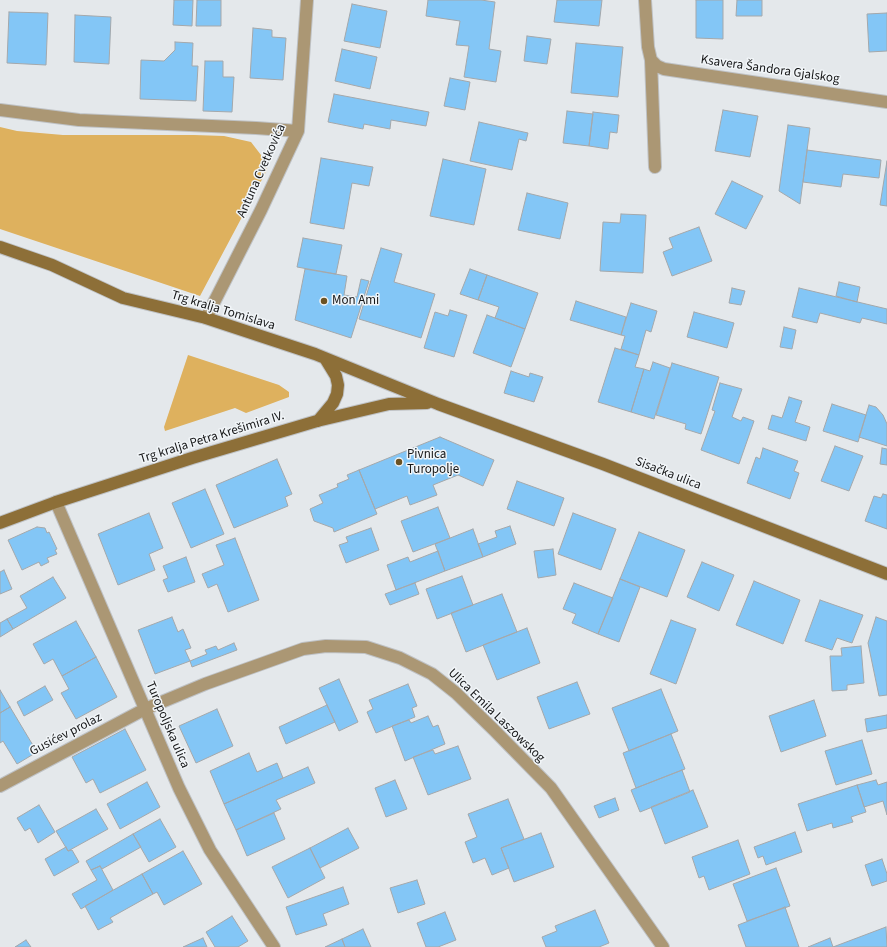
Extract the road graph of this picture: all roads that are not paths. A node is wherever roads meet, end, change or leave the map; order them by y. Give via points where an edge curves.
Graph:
1 (307, 0) edge
2 (645, 0) edge
3 (651, 60) junction
4 (887, 102) edge
5 (0, 110) edge
6 (298, 131) junction
7 (655, 167) dead end
8 (0, 247) edge
9 (206, 318) junction
10 (325, 358) junction
11 (438, 404) junction
12 (317, 421) junction
13 (56, 502) junction
14 (0, 523) edge
15 (887, 574) edge
16 (145, 709) junction
17 (0, 786) edge
18 (274, 947) edge
19 (663, 947) edge

1 - 6 street, Antuna Cvetkovića
2 - 3 street
3 - 4 street, Ksavera Šandora Gjalskog via 664,69
3 - 7 street
5 - 6 street via 79,120
6 - 9 street, Antuna Cvetkovića
8 - 9 main road, Trg kralja Tomislava via 52,265 123,298
9 - 10 main road, Trg kralja Tomislava
10 - 11 main road, Trg kralja Tomislava
10 - 12 main road via 336,376 337,394 330,407
11 - 12 main road, Trg kralja Petra Krešimira IV. via 389,404
11 - 15 main road, Sisačka ulica via 603,464
12 - 13 main road, Trg kralja Petra Krešimira IV.
13 - 14 main road, Trg kralja Petra Krešimira IV.
13 - 16 street, Turopoljska ulica
16 - 17 street, Gusićev prolaz
16 - 18 street, Turopoljska ulica via 179,788 210,850
16 - 19 street, Ulica Emila Laszowskog via 205,684 310,648 366,647 417,665 456,693 551,788

